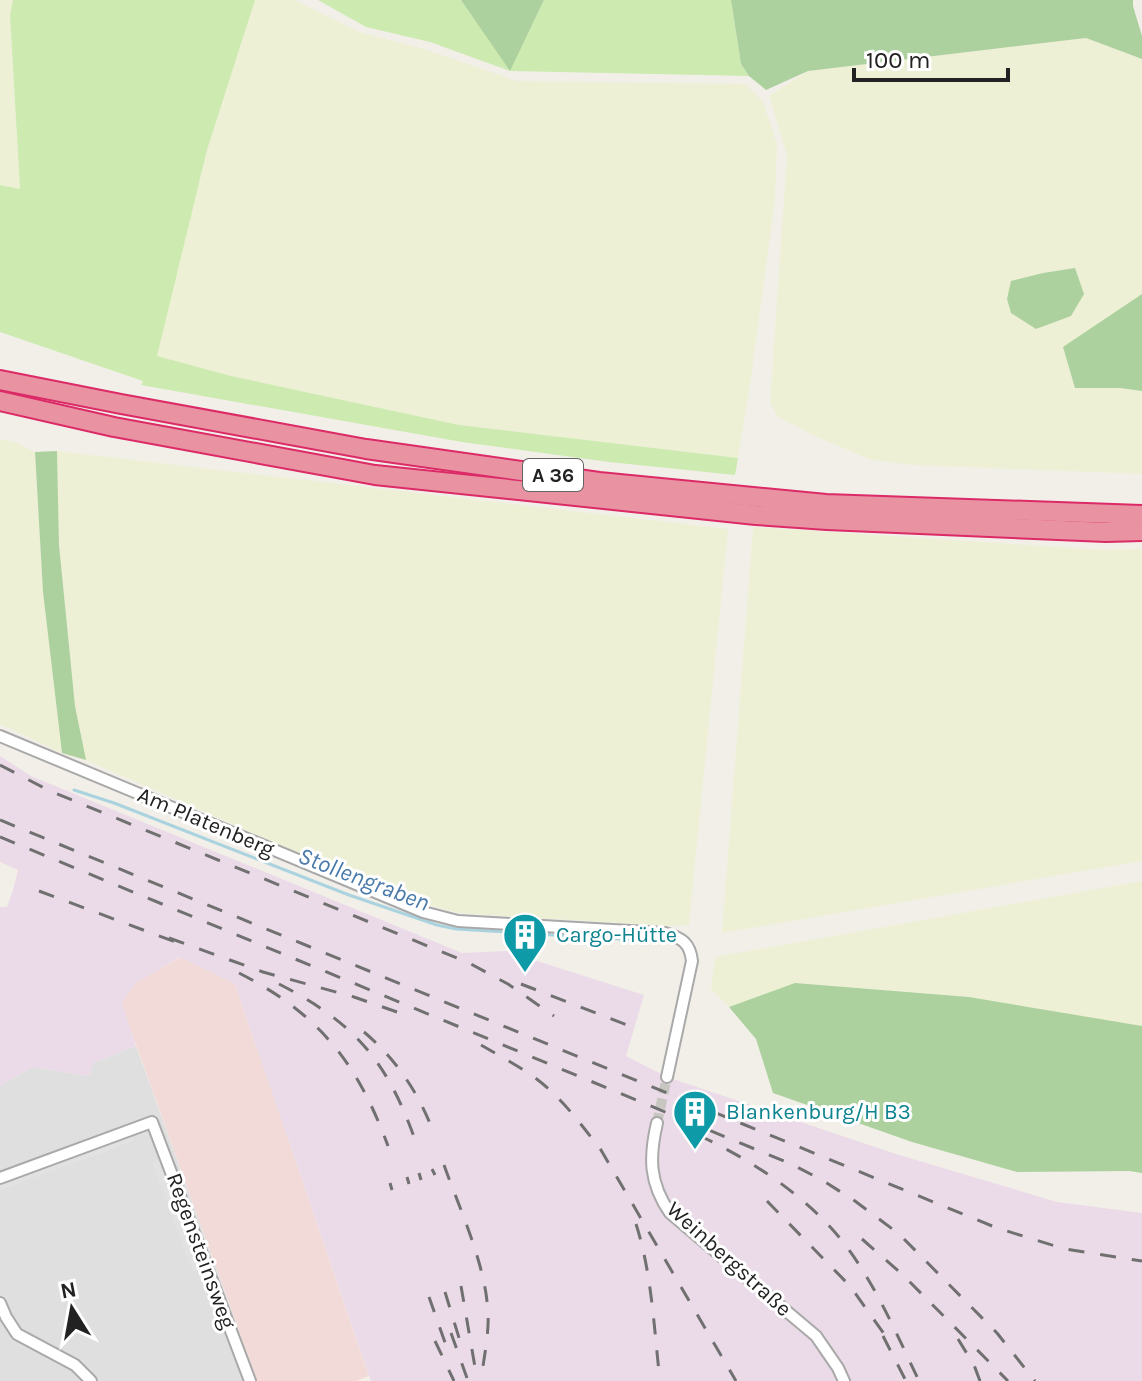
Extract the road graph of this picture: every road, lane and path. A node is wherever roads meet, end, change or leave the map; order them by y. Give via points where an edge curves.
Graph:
1 (0, 380) edge
2 (0, 401) edge
3 (1142, 515) edge
4 (1142, 531) edge
5 (0, 736) edge
6 (667, 1077) tunnel mouth
7 (657, 1123) tunnel mouth
8 (0, 1178) edge
9 (0, 1303) edge
10 (91, 1381) edge
11 (250, 1381) edge
12 (844, 1381) edge

1 - 3 highway, A 36 via 350,446 599,482 826,504
2 - 4 highway, A 36 via 375,475 812,519
5 - 6 street, Am Platenberg via 423,912 458,921 665,933 686,942 692,961
7 - 12 street, Weinbergstraße via 651,1165 670,1213 816,1336
8 - 11 street, Regensteinsweg via 152,1122
9 - 10 street via 17,1334 75,1365

